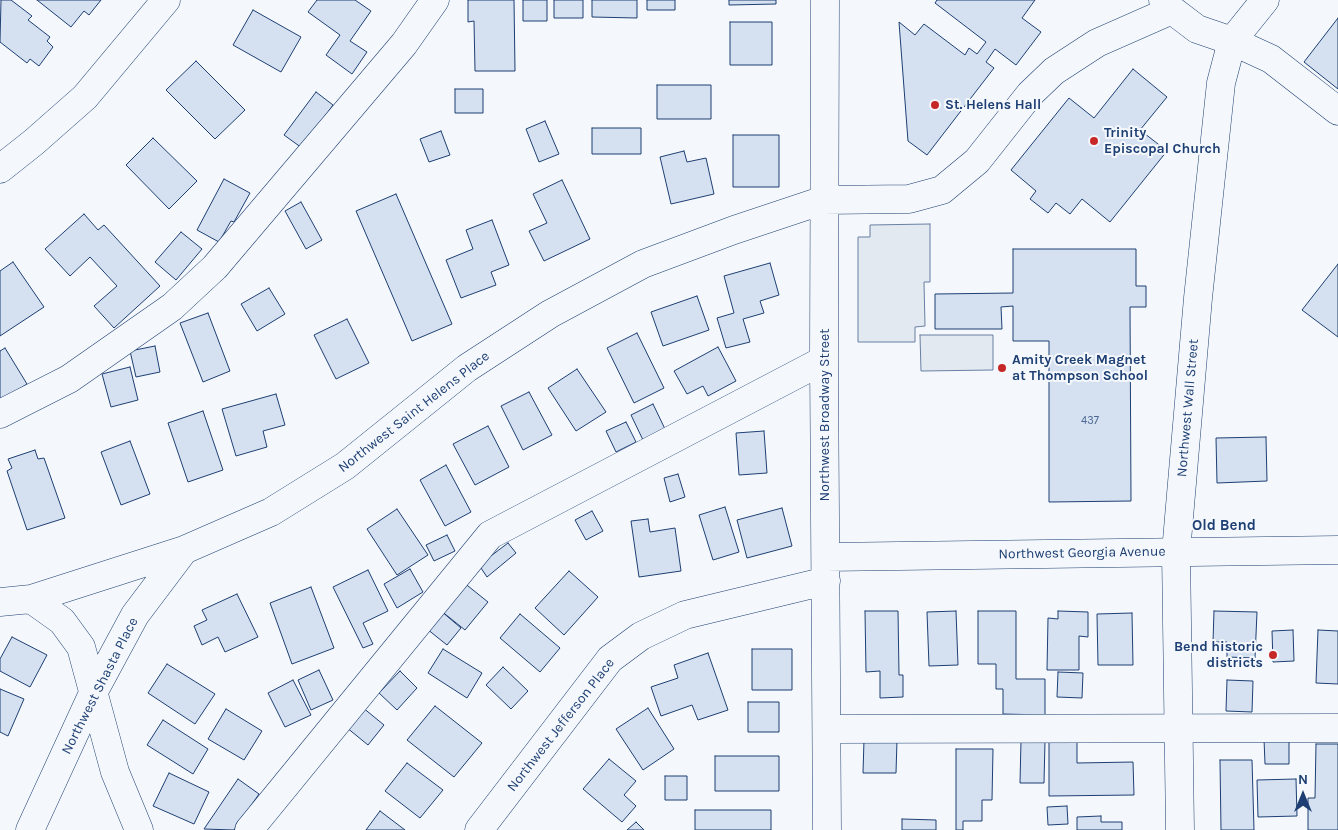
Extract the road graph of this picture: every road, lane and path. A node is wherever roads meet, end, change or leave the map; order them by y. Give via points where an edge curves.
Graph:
1 (166, 0) edge
2 (435, 0) edge
3 (825, 0) edge
4 (1265, 0) edge
5 (1167, 5) edge
6 (1232, 41) junction
7 (1338, 111) edge
8 (0, 169) edge
9 (824, 200) junction
10 (824, 360) junction
11 (0, 414) edge
12 (184, 550) junction
13 (1338, 550) edge
14 (1176, 552) junction
15 (826, 569) junction
16 (31, 599) junction
17 (0, 602) edge
18 (94, 692) junction
19 (828, 728) junction
20 (1179, 728) junction
21 (1338, 728) edge
22 (30, 830) edge
23 (139, 830) edge
24 (248, 830) edge
25 (479, 830) edge
26 (827, 830) edge
27 (1180, 830) edge

1 - 8 street via 84,96
2 - 11 street via 404,44 215,267 172,308 69,379
3 - 9 street, Northwest Broadway Street
4 - 6 street, Northwest Wall Street
5 - 6 street via 1197,29
5 - 9 street, Northwest Saint Helens Place via 1054,71 1030,94 976,161 942,190 908,198
6 - 7 street via 1272,59
6 - 14 street, Northwest Wall Street via 1220,88
9 - 10 street, Northwest Broadway Street
9 - 12 street, Northwest Saint Helens Place via 643,264 550,314 467,368 345,466 270,512
10 - 15 street, Northwest Broadway Street
10 - 24 street via 490,535
12 - 16 street, Northwest Saint Helens Place
12 - 18 street, Northwest Shasta Place via 135,615
13 - 14 street, Northwest Georgia Avenue
14 - 15 street, Northwest Georgia Avenue
14 - 20 street, Northwest Wall Street
15 - 19 street, Northwest Broadway Street
15 - 25 street, Northwest Jefferson Place via 685,615 641,636 610,659
16 - 17 street, Northwest Saint Helens Place
16 - 18 street via 62,621 81,647
18 - 22 street, Northwest Shasta Place
18 - 23 street via 115,772
19 - 20 street
19 - 26 street, Northwest Broadway Street
20 - 21 street
20 - 27 street, Northwest Wall Street

